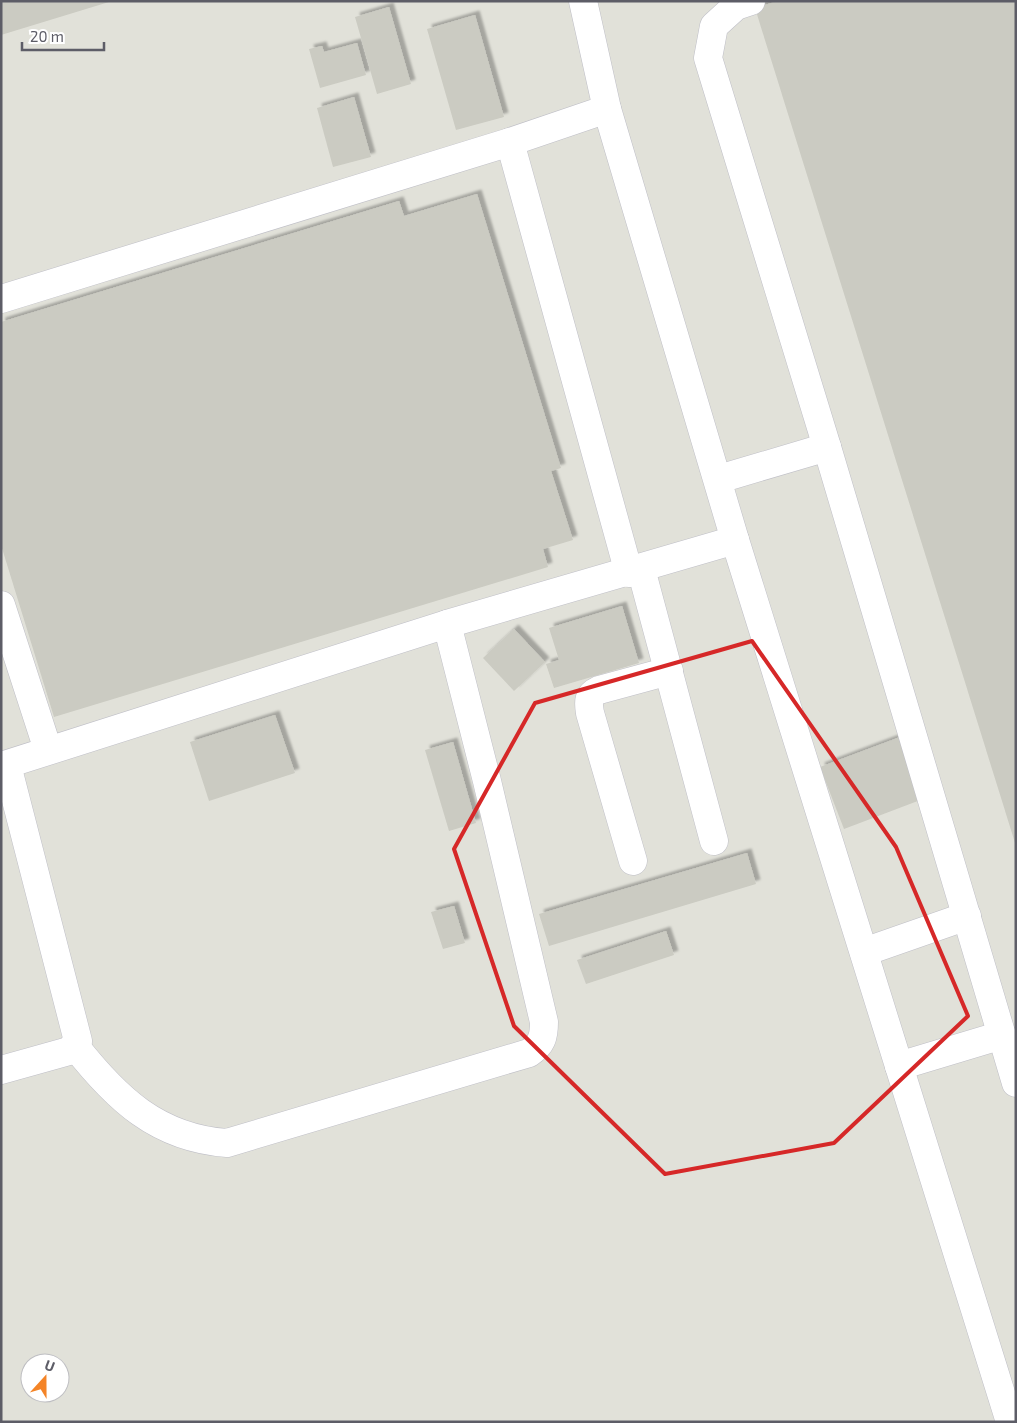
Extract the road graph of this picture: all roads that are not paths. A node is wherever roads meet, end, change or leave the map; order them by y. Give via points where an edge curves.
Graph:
1 (583, 1) edge
2 (751, 1) edge
3 (607, 109) junction
4 (510, 142) junction
5 (1, 299) edge
6 (827, 447) junction
7 (719, 479) junction
8 (736, 540) junction
9 (635, 571) junction
10 (1, 605) edge
11 (447, 624) junction
12 (669, 671) junction
13 (48, 750) junction
14 (4, 766) edge
15 (714, 841) dead end
16 (633, 861) dead end
17 (966, 916) junction
18 (864, 952) junction
19 (1002, 1035) junction
20 (75, 1046) junction
21 (899, 1066) junction
22 (1, 1070) edge
23 (1016, 1083) edge
24 (1010, 1422) edge

1 - 3 lane
2 - 6 lane via 736,6 714,26 708,58
3 - 4 lane
3 - 7 lane
4 - 5 lane
4 - 9 lane
6 - 7 lane
6 - 17 lane
7 - 8 lane
8 - 9 lane
8 - 18 lane
9 - 11 lane
9 - 12 lane
10 - 13 lane
11 - 13 lane
11 - 20 lane via 544,1022 540,1045 529,1053 227,1143 183,1136 136,1110 118,1097
12 - 15 lane
12 - 16 lane via 599,690 588,701
13 - 14 lane
14 - 20 lane via 77,1035
17 - 18 lane
17 - 19 lane
18 - 21 lane
19 - 21 lane
19 - 23 lane
20 - 22 lane via 69,1051
21 - 24 lane

